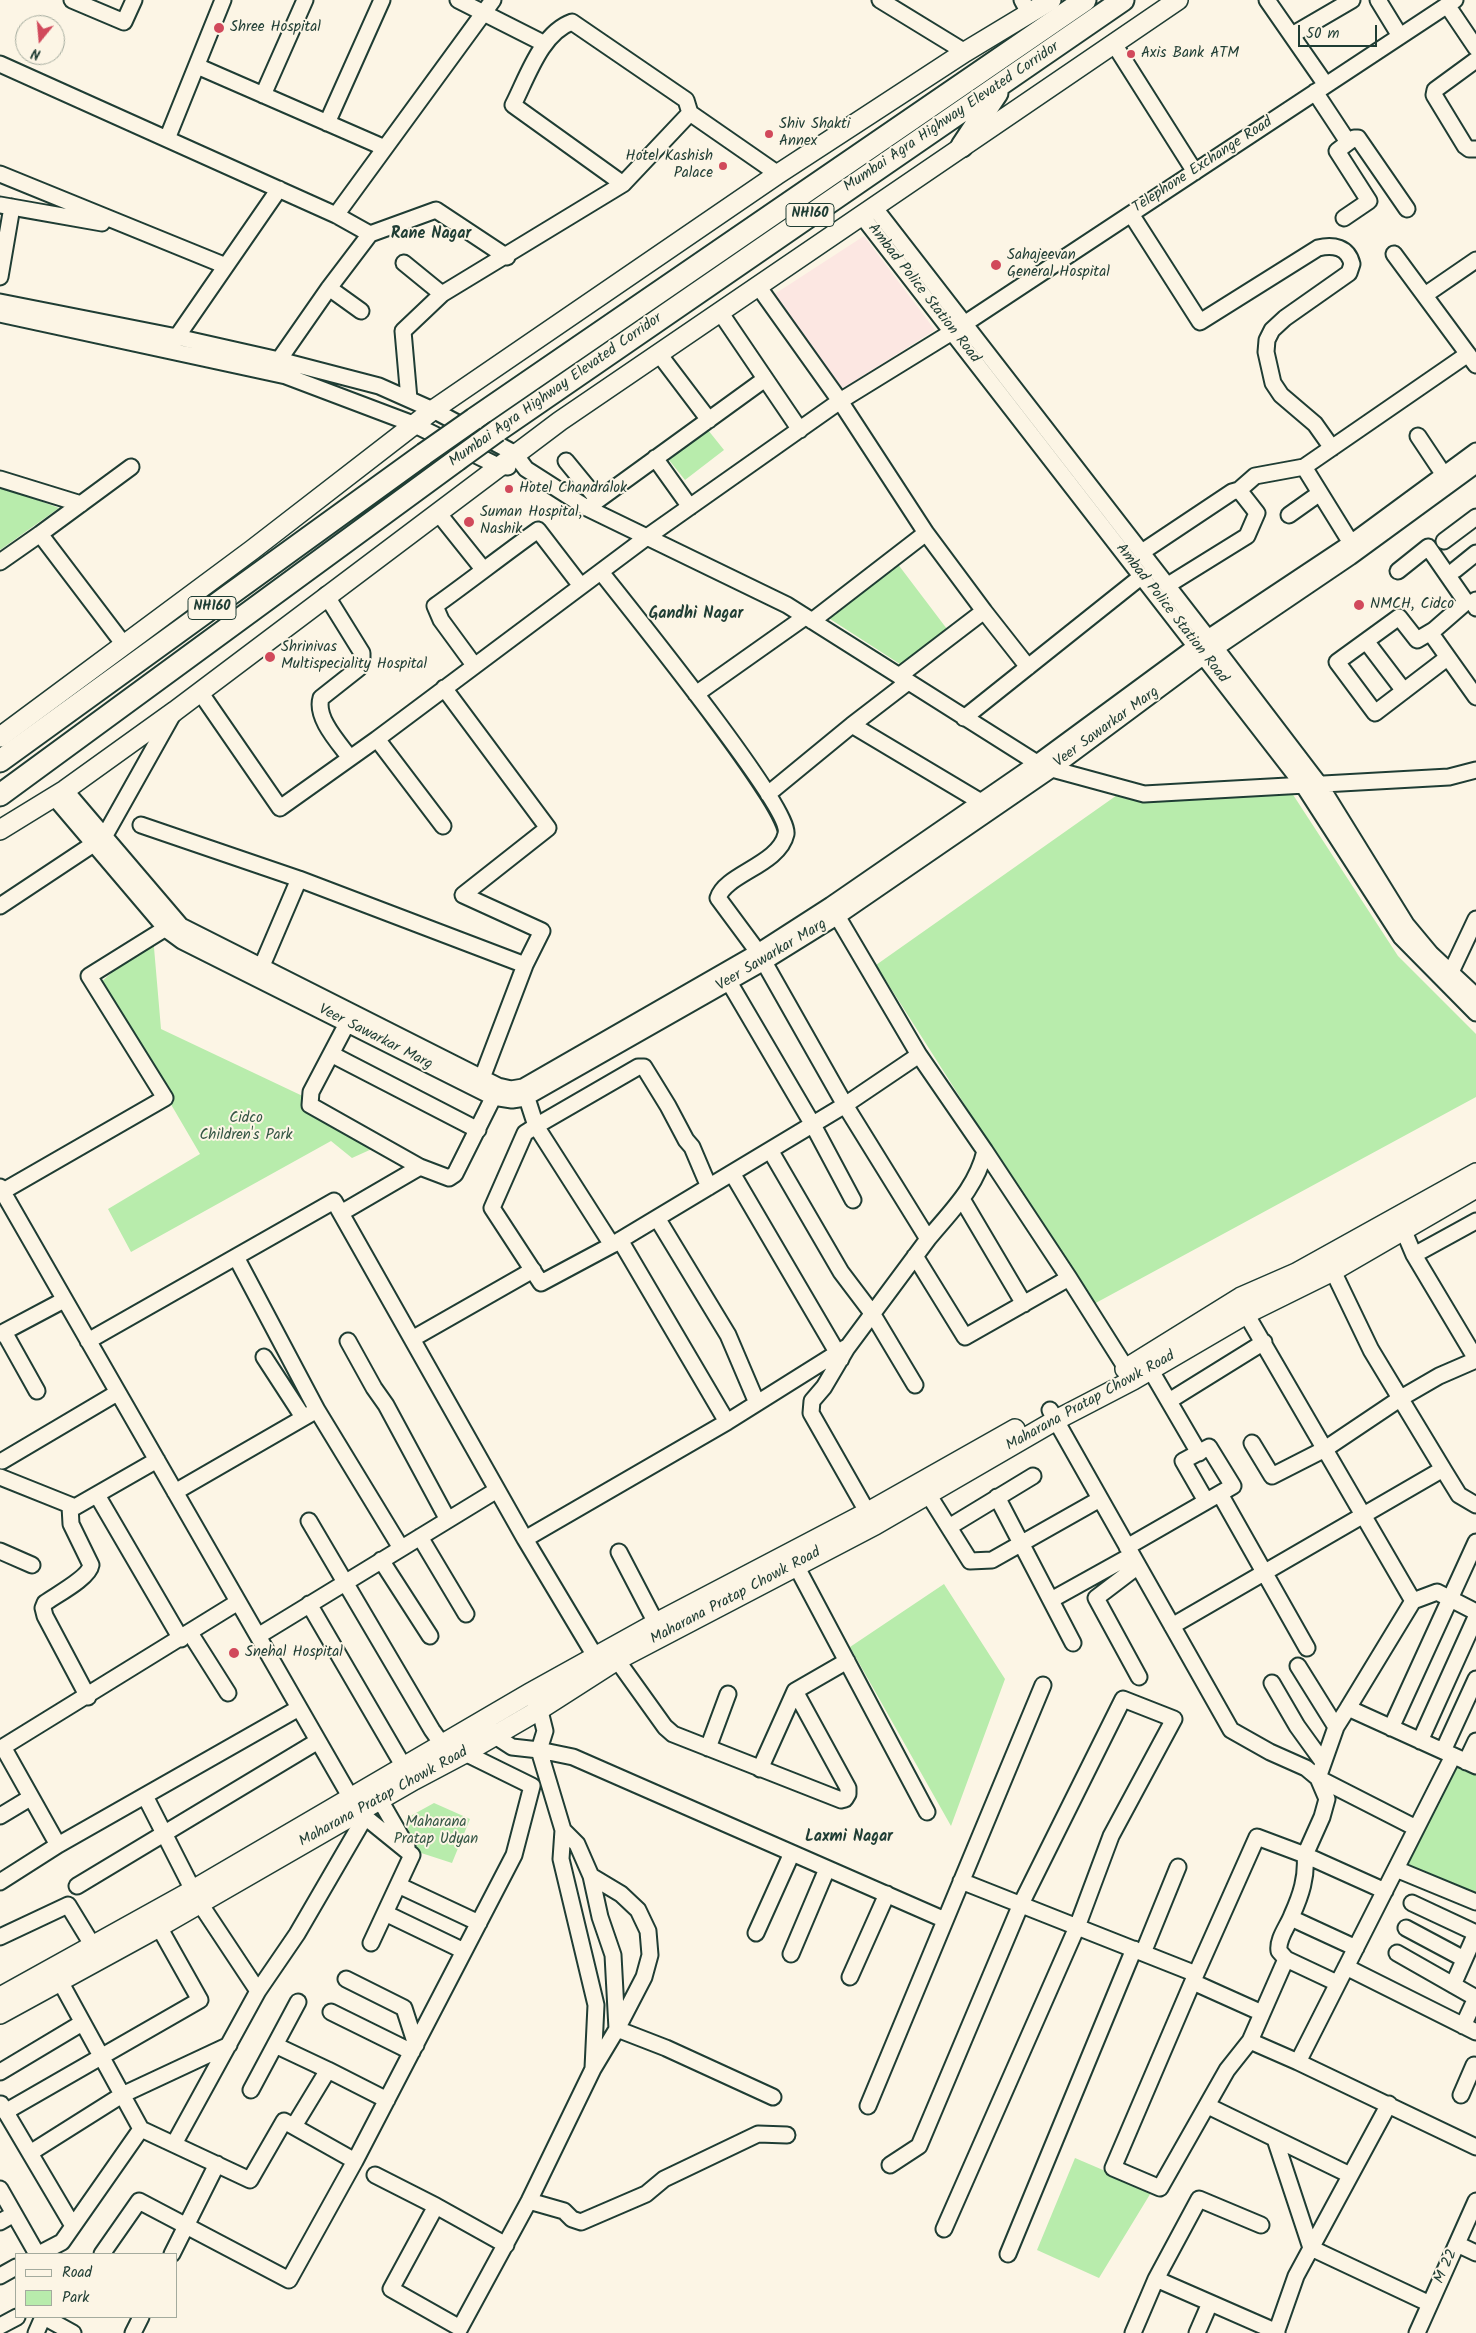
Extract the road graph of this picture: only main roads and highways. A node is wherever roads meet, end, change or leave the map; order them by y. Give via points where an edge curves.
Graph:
1 (1051, 0) edge
2 (1086, 0) edge
3 (1122, 0) edge
4 (1178, 0) edge
5 (1025, 7) edge
6 (1004, 82) junction
7 (962, 146) junction
8 (0, 737) edge
9 (0, 761) edge
10 (0, 794) edge
11 (0, 830) edge
12 (1476, 1173) edge
13 (1476, 1188) edge
14 (1242, 1307) junction
15 (1129, 1374) junction
16 (1053, 1415) junction
17 (872, 1519) junction
18 (793, 1560) junction
19 (605, 1661) junction
20 (358, 1809) junction
21 (196, 1896) junction
22 (56, 1975) junction
23 (0, 1997) edge
24 (0, 2014) edge

1 - 5 main road
2 - 9 highway, Mumbai Agra Highway Elevated Corridor / NH160, bridge via 424,454
3 - 6 highway, Mumbai Agra Highway Elevated Corridor / NH160
4 - 7 main road
5 - 8 main road via 965,52 778,174 413,424 252,550
6 - 7 highway
6 - 10 highway, Mumbai Agra Highway Elevated Corridor / NH160, bridge via 457,460
7 - 11 main road via 514,453 439,514 326,595 175,711 60,793
12 - 14 main road, Maharana Pratap Chowk Road via 1296,1273
13 - 14 main road, Maharana Pratap Chowk Road via 1333,1271
14 - 15 main road, Maharana Pratap Chowk Road
14 - 15 main road, Maharana Pratap Chowk Road via 1150,1369
15 - 16 main road, Maharana Pratap Chowk Road
16 - 17 main road, Maharana Pratap Chowk Road
16 - 17 main road, Maharana Pratap Chowk Road via 928,1494
17 - 18 main road, Maharana Pratap Chowk Road
18 - 19 main road, Maharana Pratap Chowk Road
18 - 19 main road, Maharana Pratap Chowk Road via 656,1623
19 - 20 main road, Maharana Pratap Chowk Road via 539,1710 380,1800
19 - 20 main road, Maharana Pratap Chowk Road via 530,1693 442,1744 404,1767
20 - 21 main road, Maharana Pratap Chowk Road
21 - 22 main road, Maharana Pratap Chowk Road via 93,1946
21 - 22 main road, Maharana Pratap Chowk Road via 159,1926
22 - 23 main road, Maharana Pratap Chowk Road
22 - 24 main road, Maharana Pratap Chowk Road

